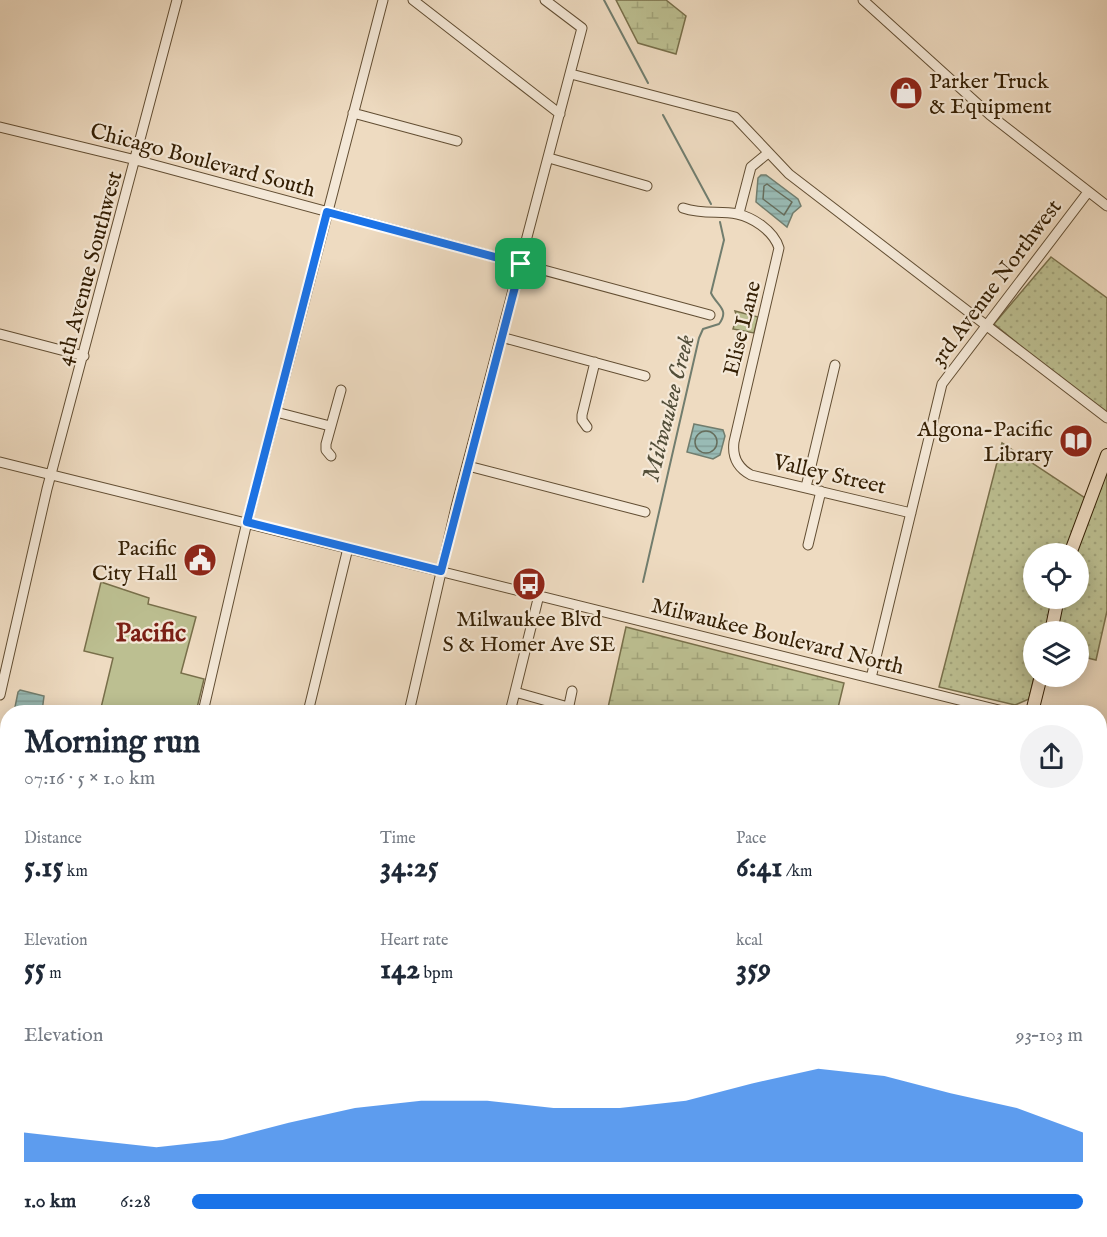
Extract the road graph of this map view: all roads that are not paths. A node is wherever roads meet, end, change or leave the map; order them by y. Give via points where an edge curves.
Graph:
1 (176, 0) edge
2 (383, 0) edge
3 (412, 0) edge
4 (545, 0) edge
5 (863, 0) edge
6 (571, 74) junction
7 (353, 113) junction
8 (560, 114) junction
9 (0, 127) edge
10 (457, 141) dead end
11 (768, 153) junction
12 (549, 158) junction
13 (136, 160) junction
14 (647, 186) dead end
15 (1088, 192) junction
16 (1107, 206) edge
17 (683, 208) dead end
18 (327, 212) junction
19 (739, 213) junction
20 (521, 264) junction
21 (710, 315) dead end
22 (986, 326) junction
23 (0, 334) edge
24 (501, 337) junction
25 (84, 356) junction
26 (595, 362) junction
27 (836, 365) dead end
28 (645, 376) dead end
29 (341, 390) dead end
30 (276, 412) junction
31 (1107, 418) edge
32 (330, 426) junction
33 (587, 427) dead end
34 (1107, 455) edge
35 (331, 456) dead end
36 (0, 462) edge
37 (468, 466) junction
38 (742, 469) joint
39 (51, 475) junction
40 (806, 487) junction
41 (821, 491) junction
42 (645, 512) dead end
43 (911, 513) junction
44 (247, 522) junction
45 (1074, 543) edge
46 (808, 545) dead end
47 (348, 548) junction
48 (441, 571) junction
49 (539, 596) junction
50 (871, 678) junction
51 (1038, 687) edge
52 (572, 691) dead end
53 (514, 692) junction
54 (0, 695) edge
55 (205, 705) edge
56 (310, 705) edge
57 (411, 705) edge
58 (511, 705) edge
59 (553, 705) edge
60 (569, 705) edge
61 (979, 705) edge
62 (1034, 705) edge

1 - 13 street, 4th Avenue Southwest
2 - 7 street
3 - 8 street
4 - 6 street via 582,28
5 - 15 street via 990,115
6 - 8 street
6 - 11 street via 735,117
7 - 10 street
7 - 18 street
8 - 12 street
9 - 13 street, Chicago Boulevard South
11 - 19 street via 751,167
11 - 22 street via 789,174
12 - 14 street
12 - 20 street
13 - 18 street, Chicago Boulevard South
13 - 25 street, 4th Avenue Southwest
15 - 16 street
15 - 22 street, 3rd Avenue Northwest
17 - 19 street
18 - 20 street, Chicago Boulevard South
18 - 30 street
19 - 38 street, Elise Lane via 767,230 777,242 779,254 734,442 734,457
20 - 21 street, Chicago Boulevard South
20 - 24 street
22 - 31 street
22 - 43 street, 3rd Avenue Northwest via 942,384
23 - 25 street
24 - 26 street
24 - 37 street
25 - 39 street, 4th Avenue Southwest
26 - 28 street
26 - 33 street via 582,415
27 - 40 street
29 - 32 street
30 - 32 street
30 - 44 street
32 - 35 street via 326,450
34 - 45 main road
36 - 39 street, Milwaukee Boulevard North
37 - 42 street
37 - 48 street
38 - 40 street, Valley Street via 751,475
39 - 44 street, Milwaukee Boulevard North
39 - 54 street, 4th Avenue Southwest
40 - 41 street, Valley Street
41 - 43 street, Valley Street
41 - 46 street
43 - 50 street, 3rd Avenue Northwest
44 - 47 street, Milwaukee Boulevard North
44 - 55 street
47 - 48 street, Milwaukee Boulevard North
47 - 56 street
48 - 49 street, Milwaukee Boulevard North
48 - 57 street
49 - 50 street, Milwaukee Boulevard North
49 - 53 street
50 - 61 street, Milwaukee Boulevard North
51 - 62 main road
52 - 60 street
53 - 58 street
53 - 59 street

